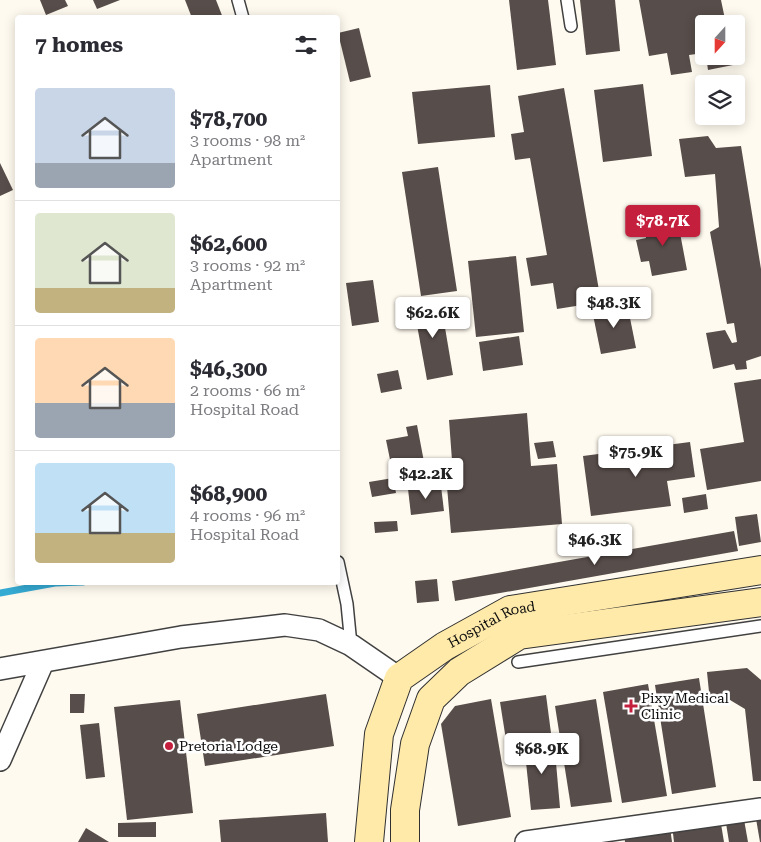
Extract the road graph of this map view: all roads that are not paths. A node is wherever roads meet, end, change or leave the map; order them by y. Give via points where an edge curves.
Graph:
1 (238, 0) edge
2 (567, 0) edge
3 (242, 15) edge
4 (570, 26) dead end
5 (761, 570) edge
6 (340, 571) edge
7 (761, 602) edge
8 (761, 626) edge
9 (351, 645) junction
10 (42, 662) junction
11 (518, 662) dead end
12 (0, 669) edge
13 (399, 678) junction
14 (0, 760) edge
15 (761, 809) edge
16 (369, 842) edge
17 (405, 842) edge
18 (526, 842) edge

1 - 3 lane
2 - 4 lane
5 - 13 main road, Hospital Road via 510,610 445,646
6 - 9 lane
7 - 17 main road, Hospital Road via 520,636 459,672 432,698 416,744 405,810
8 - 11 lane
9 - 10 street via 319,630 285,625 181,637
9 - 13 street
10 - 12 street
10 - 14 street
13 - 16 main road via 379,734
15 - 18 street

